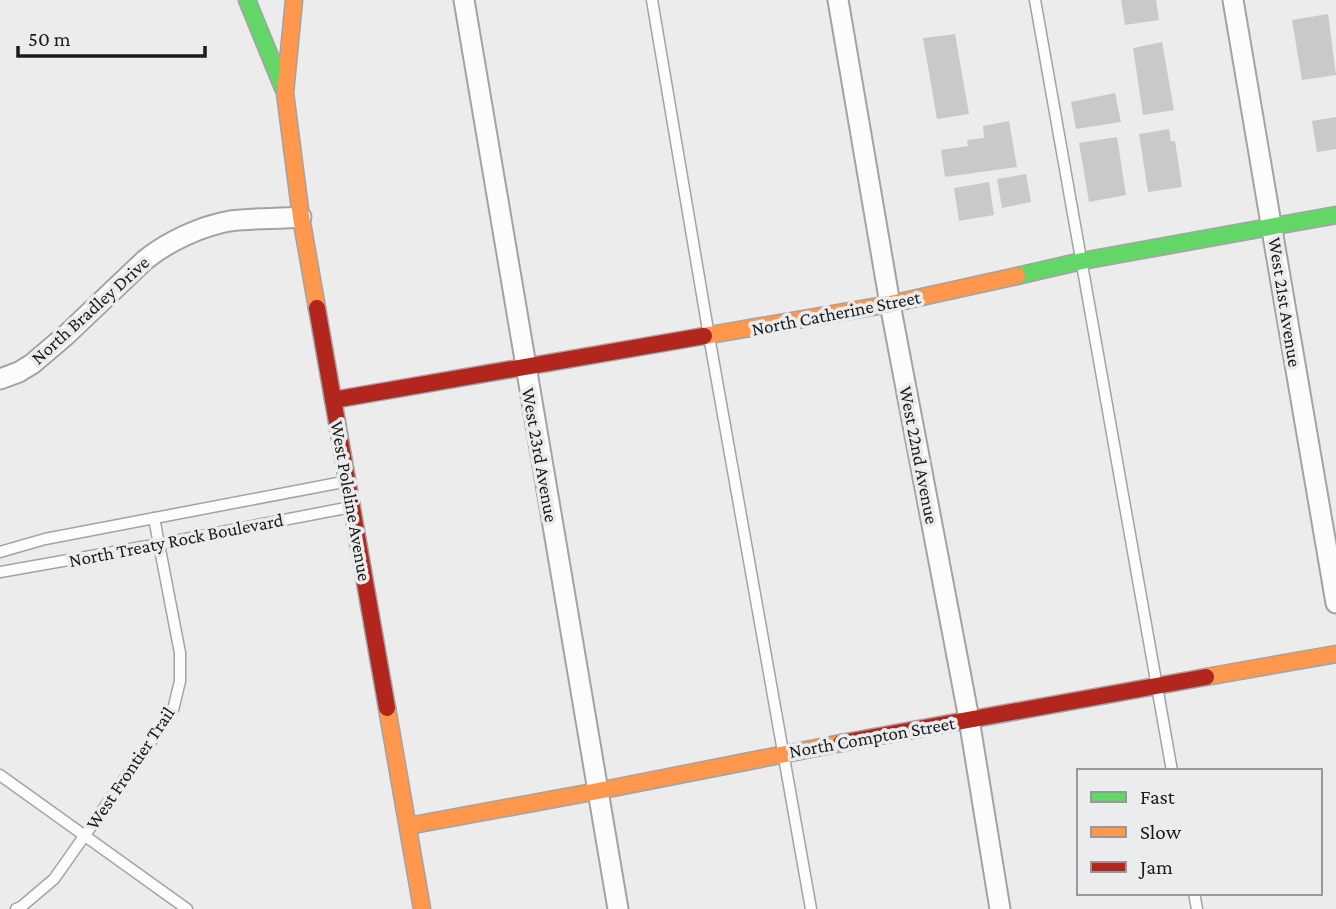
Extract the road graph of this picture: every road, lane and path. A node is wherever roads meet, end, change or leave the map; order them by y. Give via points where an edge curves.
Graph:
1 (247, 0) edge
2 (294, 0) edge
3 (464, 0) edge
4 (652, 0) edge
5 (838, 0) edge
6 (1035, 0) edge
7 (1233, 0) edge
8 (285, 93) junction
9 (1336, 215) edge
10 (301, 217) junction
11 (1273, 226) junction
12 (1082, 261) junction
13 (890, 304) junction
14 (709, 336) junction
15 (525, 367) junction
16 (0, 379) edge
17 (333, 400) junction
18 (347, 481) junction
19 (352, 507) junction
20 (154, 517) junction
21 (159, 544) junction
22 (0, 552) edge
23 (0, 572) edge
24 (1336, 603) edge
25 (1336, 654) edge
26 (1157, 686) junction
27 (969, 719) junction
28 (784, 753) junction
29 (1172, 769) edge
30 (0, 775) edge
31 (598, 791) junction
32 (408, 826) junction
33 (84, 835) junction
34 (16, 909) edge
35 (187, 909) edge
36 (422, 909) edge
37 (618, 909) edge
38 (811, 909) edge
39 (1000, 909) edge

1 - 8 street, West Poleline Avenue
2 - 8 street, West Poleline Avenue
3 - 15 street, West 23rd Avenue
4 - 14 lane
5 - 13 street, West 22nd Avenue
6 - 12 lane
7 - 11 street, West 21st Avenue
8 - 10 street, West Poleline Avenue
9 - 11 street, North Catherine Street
10 - 16 street, North Bradley Drive via 228,221 158,249 57,343 25,368
10 - 17 street, West Poleline Avenue
11 - 12 street, North Catherine Street
11 - 24 street, West 21st Avenue
12 - 13 street, North Catherine Street
12 - 26 lane
13 - 14 street, North Catherine Street
13 - 27 street, West 22nd Avenue
14 - 15 street, North Catherine Street
14 - 28 lane
15 - 17 street, North Catherine Street
15 - 31 street, West 23rd Avenue
17 - 18 street, West Poleline Avenue
18 - 19 street, West Poleline Avenue
18 - 20 lane, North Treaty Rock Boulevard
19 - 21 lane, North Treaty Rock Boulevard
19 - 32 street, West Poleline Avenue
20 - 21 lane, West Frontier Trail
20 - 22 lane, North Treaty Rock Boulevard
21 - 23 lane, North Treaty Rock Boulevard
21 - 33 lane, West Frontier Trail via 180,653 173,710
25 - 26 street, North Compton Street
26 - 27 street, North Compton Street
26 - 29 lane
27 - 28 street, North Compton Street
27 - 39 street, West 22nd Avenue
28 - 31 street, North Compton Street
28 - 38 lane
30 - 33 lane
31 - 32 street, North Compton Street
31 - 37 street, West 23rd Avenue
32 - 36 street, West Poleline Avenue
33 - 34 lane, West Frontier Trail via 54,879
33 - 35 lane

